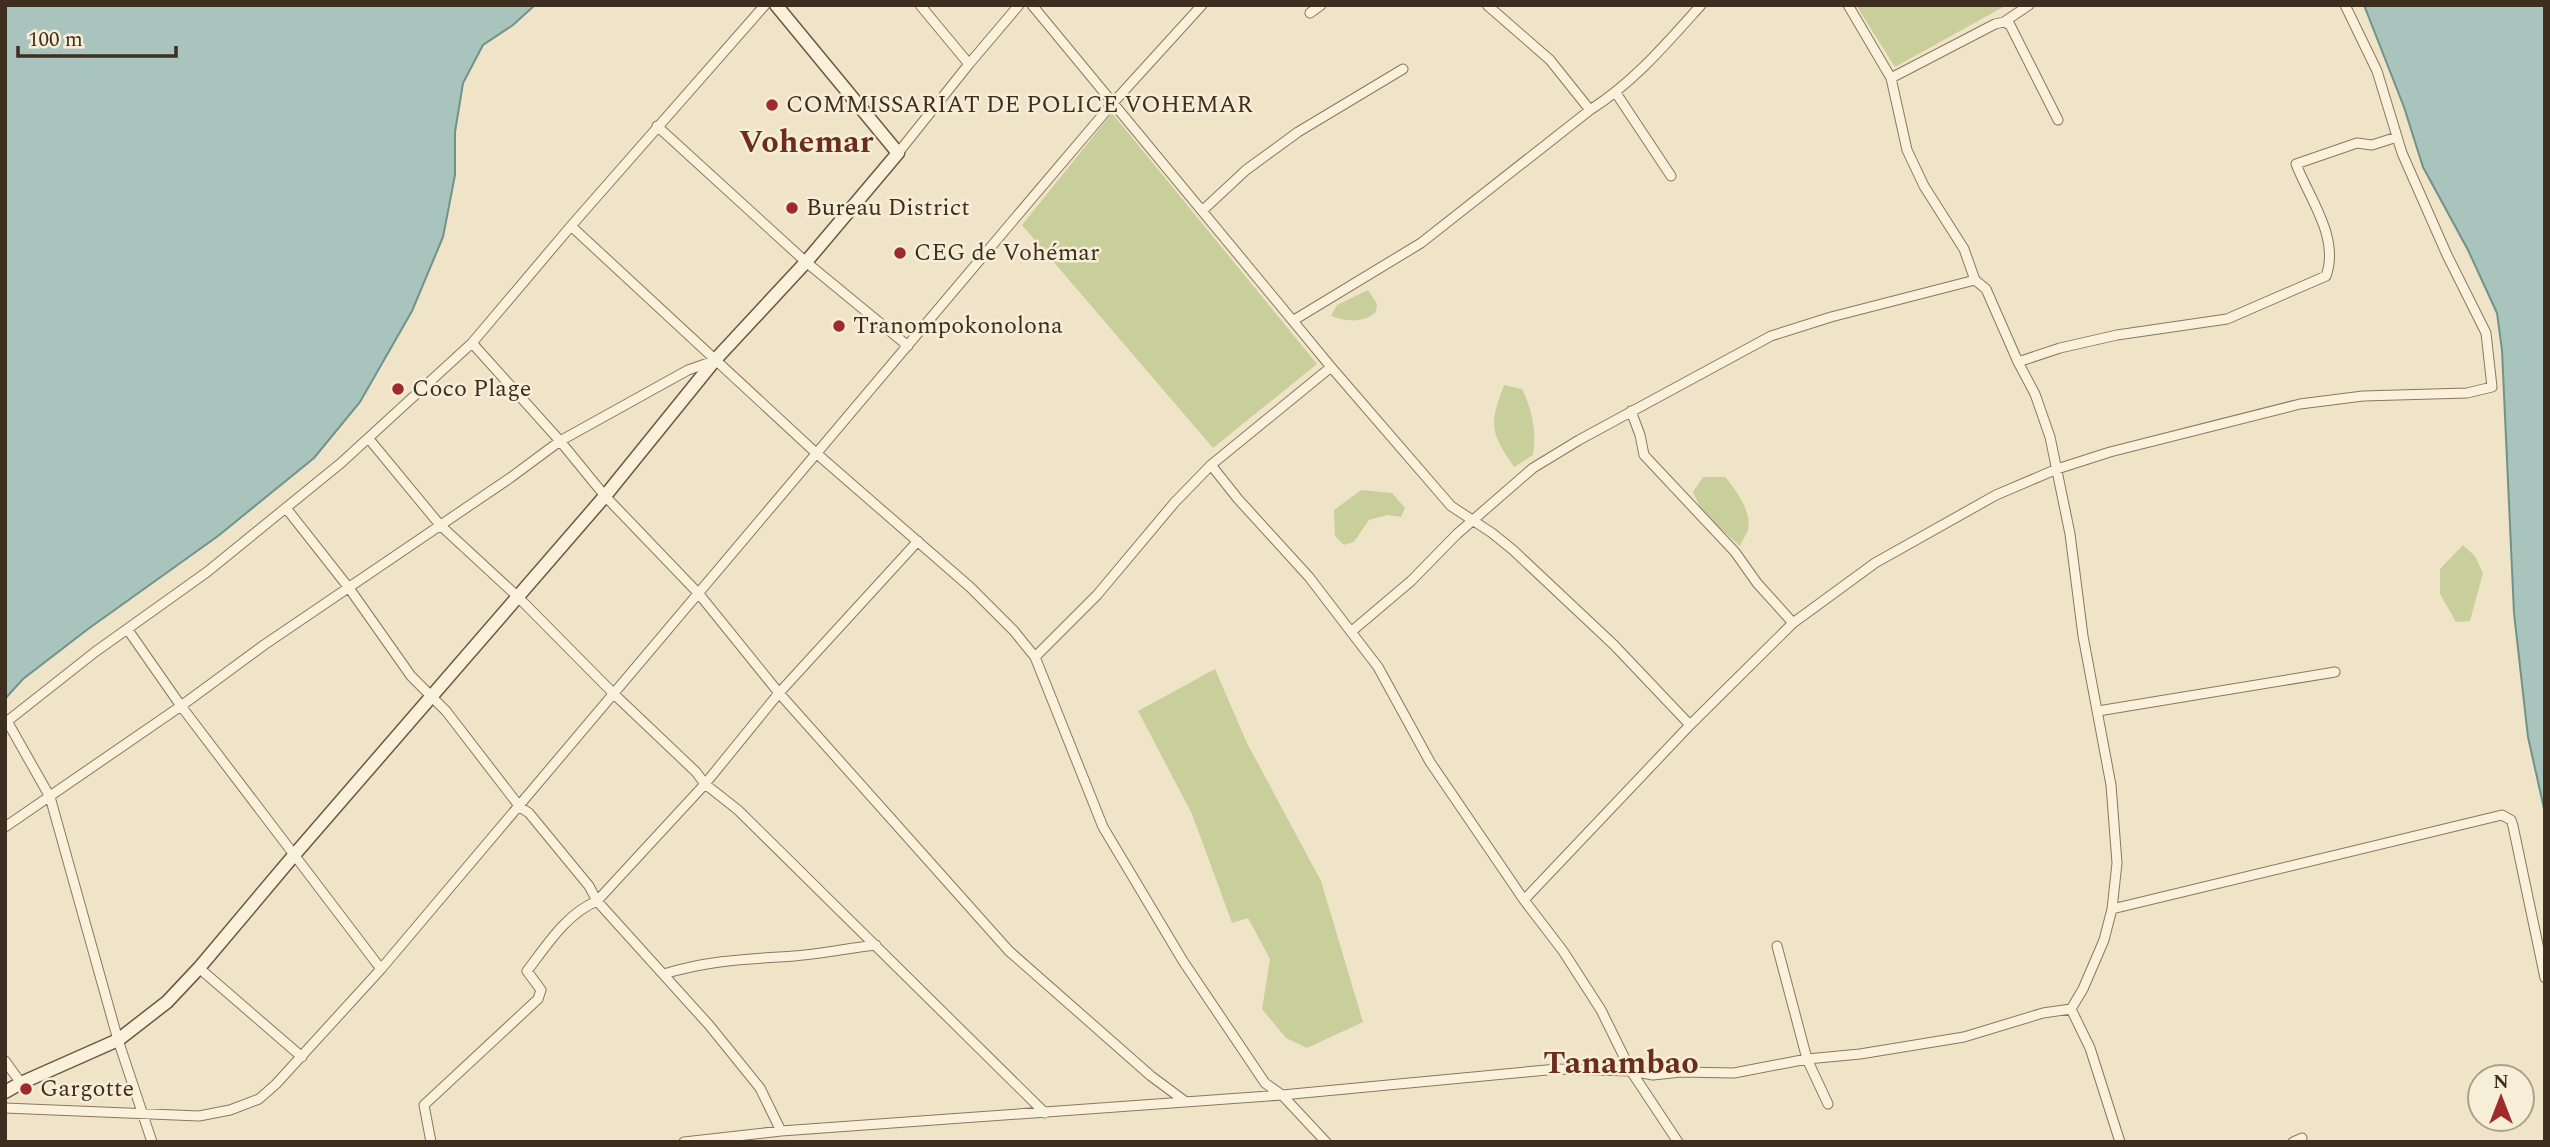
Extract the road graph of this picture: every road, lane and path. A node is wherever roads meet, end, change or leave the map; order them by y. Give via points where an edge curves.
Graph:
1 (765, 5) edge
2 (776, 5) edge
3 (920, 5) edge
4 (1019, 5) edge
5 (1032, 5) edge
6 (1202, 5) edge
7 (1321, 5) edge
8 (1487, 5) edge
9 (1700, 5) edge
10 (1848, 5) edge
11 (2029, 5) edge
12 (2345, 5) edge
13 (1310, 13) dead end
14 (2004, 22) junction
15 (969, 64) junction
16 (1403, 69) dead end
17 (1891, 78) junction
18 (1616, 93) junction
19 (1112, 104) junction
20 (1590, 110) junction
21 (2058, 120) dead end
22 (657, 126) junction
23 (2397, 137) junction
24 (898, 153) junction
25 (1671, 176) dead end
26 (1202, 211) junction
27 (570, 226) junction
28 (806, 262) junction
29 (1975, 280) junction
30 (1294, 320) junction
31 (472, 343) junction
32 (908, 346) junction
33 (715, 360) junction
34 (2018, 362) junction
35 (1331, 367) junction
36 (1631, 411) junction
37 (369, 439) junction
38 (560, 440) junction
39 (816, 453) junction
40 (1212, 465) junction
41 (2057, 469) junction
42 (605, 496) junction
43 (286, 508) junction
44 (1473, 521) junction
45 (440, 525) junction
46 (918, 541) junction
47 (349, 588) junction
48 (699, 594) junction
49 (517, 596) junction
50 (1793, 623) junction
51 (128, 630) junction
52 (1352, 631) junction
53 (1035, 657) junction
54 (2335, 673) dead end
55 (779, 693) junction
56 (615, 695) junction
57 (431, 696) junction
58 (181, 706) junction
59 (2098, 712) junction
60 (6, 722) edge
61 (1690, 725) junction
62 (705, 784) junction
63 (50, 797) junction
64 (520, 807) junction
65 (5, 827) edge
66 (295, 854) junction
67 (1524, 900) junction
68 (597, 901) junction
69 (2112, 909) junction
70 (876, 945) junction
71 (1777, 946) dead end
72 (199, 968) junction
73 (381, 969) junction
74 (664, 974) junction
75 (2545, 978) edge
76 (2071, 1009) junction
77 (118, 1040) junction
78 (302, 1057) junction
79 (1807, 1059) junction
80 (5, 1061) edge
81 (1631, 1071) junction
82 (21, 1083) junction
83 (5, 1092) edge
84 (1282, 1094) junction
85 (1187, 1102) junction
86 (1828, 1104) dead end
87 (5, 1108) edge
88 (1045, 1113) junction
89 (144, 1114) junction
90 (781, 1131) junction
91 (152, 1142) edge
92 (431, 1142) edge
93 (684, 1142) edge
94 (1326, 1142) edge
95 (1678, 1142) edge
96 (2120, 1142) edge

1 - 22 street
2 - 24 street
3 - 15 street
4 - 15 street
5 - 19 street
6 - 19 street
7 - 13 street
8 - 20 street via 1550,60
9 - 18 street
10 - 17 street
11 - 14 street
12 - 23 street via 2377,71
14 - 17 street
14 - 21 street via 2010,25
15 - 24 street
16 - 26 street via 1298,132 1245,170
17 - 29 street via 1908,150 1940,214 1964,249
18 - 20 street
18 - 25 street
19 - 26 street
19 - 32 street
20 - 30 street via 1421,243
22 - 27 street
22 - 28 street
23 - 34 street via 2295,164 2327,235 2326,276 2227,319 2118,335
23 - 41 street via 2486,333 2492,387 2467,393 2363,396 2300,404
24 - 28 street
26 - 30 street
27 - 31 street
27 - 33 street
28 - 32 street
28 - 33 street
29 - 34 street via 1986,289
29 - 36 street via 1771,336
30 - 35 street
31 - 37 street
31 - 38 street
32 - 39 street
33 - 38 street
33 - 39 street
33 - 42 street
34 - 41 street via 2035,394
35 - 40 street
35 - 44 street via 1451,506
36 - 44 street via 1533,468
36 - 50 street via 1644,455 1735,552
37 - 43 street
37 - 45 street
38 - 42 street
38 - 45 street
39 - 46 street
39 - 48 street
40 - 52 street
40 - 53 street via 1097,595
41 - 50 street via 1996,495 1875,563
41 - 59 street
42 - 48 street
42 - 49 street
43 - 47 street
43 - 51 street
44 - 52 street
44 - 61 street via 1513,550
45 - 47 street
45 - 49 street
46 - 53 street via 1014,631
46 - 55 street
47 - 57 street via 411,676
47 - 58 street
48 - 55 street
48 - 56 street
49 - 56 street
49 - 57 street
50 - 61 street
51 - 58 street
51 - 60 street
52 - 67 street via 1378,667 1430,762
53 - 84 street via 1103,827 1183,961 1265,1083
54 - 59 street
55 - 62 street
55 - 85 street via 1009,951
56 - 62 street
56 - 64 street
57 - 64 street
57 - 66 street
58 - 63 street
58 - 66 street
59 - 69 street via 2118,863
60 - 63 street
61 - 67 street
62 - 68 street
62 - 70 street via 738,810
63 - 65 street
63 - 77 street
64 - 68 street
64 - 73 street
66 - 72 street
66 - 73 street
67 - 81 street via 1601,1010
68 - 74 street
68 - 92 street via 569,919 527,971 541,990 538,999 424,1105
69 - 75 street via 2502,815 2513,826
69 - 76 street via 2104,940
70 - 74 street via 695,964
70 - 88 street
71 - 79 street
72 - 77 street via 167,1002
72 - 78 street
73 - 78 street
74 - 90 street via 760,1088
76 - 79 street via 1964,1037
76 - 96 street via 2090,1048
77 - 82 street
77 - 89 street
78 - 89 street via 259,1099 230,1110 199,1116
79 - 81 street via 1734,1073 1653,1075
79 - 86 street
80 - 82 street
81 - 84 street via 1557,1069
81 - 95 street
82 - 83 street
84 - 85 street
84 - 94 street
85 - 88 street
87 - 89 street
88 - 90 street
89 - 91 street
90 - 93 street

